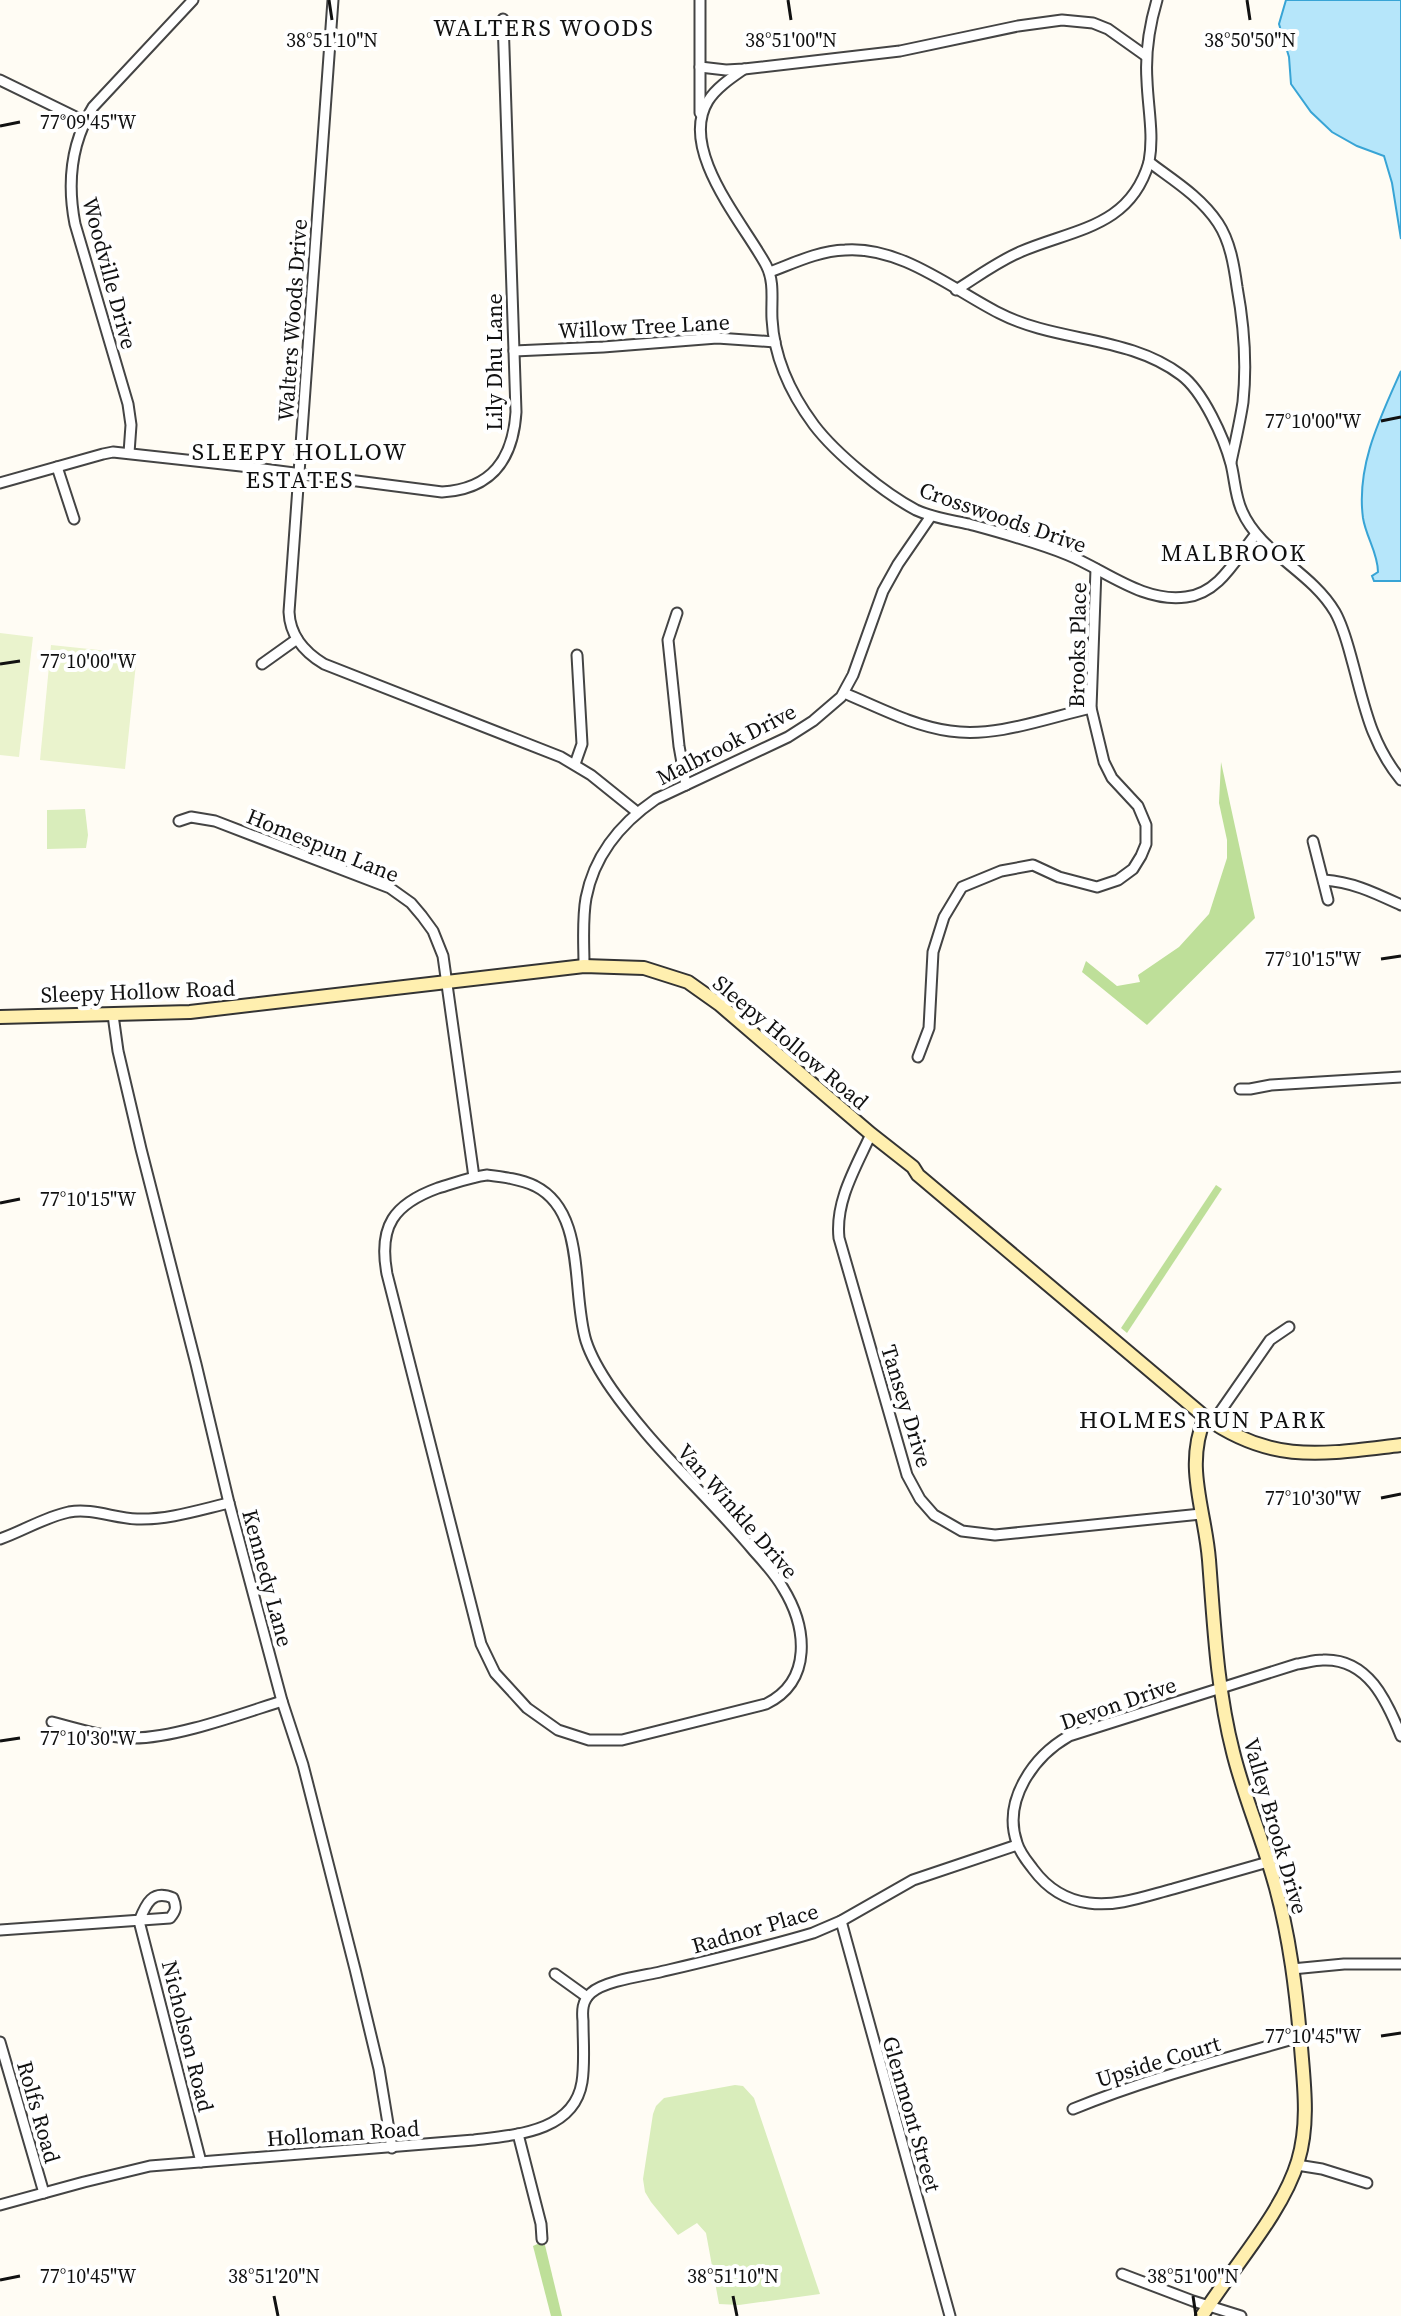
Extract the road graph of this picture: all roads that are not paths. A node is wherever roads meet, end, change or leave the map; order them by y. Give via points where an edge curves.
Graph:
1 (193, 0) edge
2 (333, 0) edge
3 (700, 0) edge
4 (1157, 0) edge
5 (503, 19) dead end
6 (1146, 56) junction
7 (700, 67) junction
8 (744, 69) junction
9 (0, 80) edge
10 (84, 121) junction
11 (700, 124) junction
12 (1149, 162) junction
13 (770, 272) junction
14 (956, 290) junction
15 (775, 342) junction
16 (514, 351) junction
17 (129, 453) junction
18 (1231, 464) junction
19 (57, 467) junction
20 (299, 474) junction
21 (0, 483) edge
22 (931, 516) junction
23 (74, 519) dead end
24 (1256, 534) junction
25 (1096, 569) junction
26 (677, 613) dead end
27 (297, 639) junction
28 (577, 655) dead end
29 (262, 664) dead end
30 (844, 693) junction
31 (1091, 708) junction
32 (575, 764) junction
33 (1401, 780) edge
34 (686, 785) junction
35 (637, 812) junction
36 (179, 821) dead end
37 (1313, 841) dead end
38 (1324, 880) junction
39 (1328, 900) dead end
40 (1401, 905) edge
41 (584, 966) junction
42 (447, 984) junction
43 (113, 1015) junction
44 (0, 1017) edge
45 (918, 1057) dead end
46 (1401, 1077) edge
47 (1240, 1089) dead end
48 (871, 1134) junction
49 (474, 1177) junction
50 (1289, 1327) dead end
51 (1209, 1419) junction
52 (1401, 1445) edge
53 (229, 1503) junction
54 (1201, 1514) junction
55 (0, 1539) edge
56 (1220, 1687) junction
57 (282, 1701) junction
58 (52, 1722) dead end
59 (1401, 1736) edge
60 (1017, 1845) junction
61 (1268, 1862) junction
62 (841, 1921) junction
63 (0, 1930) edge
64 (1401, 1964) edge
65 (1292, 1969) junction
66 (555, 1974) dead end
67 (587, 1997) junction
68 (1300, 2037) junction
69 (0, 2042) edge
70 (1073, 2109) dead end
71 (518, 2134) junction
72 (392, 2148) junction
73 (201, 2162) junction
74 (1297, 2165) junction
75 (1367, 2183) dead end
76 (44, 2193) junction
77 (0, 2205) edge
78 (542, 2239) dead end
79 (1122, 2274) dead end
80 (1206, 2311) edge
81 (950, 2316) edge
82 (1241, 2316) edge

1 - 10 street, Woodville Drive
2 - 20 street, Walters Woods Drive
3 - 7 street
4 - 6 street
5 - 16 street, Lily Dhu Lane
6 - 8 street via 1108,29 1062,20 900,51
6 - 12 street
7 - 8 street
7 - 11 street, Crosswoods Drive
8 - 11 street via 714,93
9 - 10 street
10 - 17 street, Woodville Drive via 72,163 71,201 128,404
11 - 13 street, Crosswoods Drive via 705,155 722,195
12 - 14 street via 1134,195 1111,216 1080,233 1013,255
12 - 18 street via 1202,204 1228,246 1245,353
13 - 14 street via 813,256 854,249 904,262
13 - 15 street, Crosswoods Drive
14 - 18 street via 1010,319 1118,346 1180,374 1208,412
15 - 16 street, Willow Tree Lane via 717,338
15 - 22 street, Crosswoods Drive via 794,394 824,437 875,482
16 - 20 street, Lily Dhu Lane via 513,438 498,468 483,481 442,492
17 - 19 street, Lily Dhu Lane
17 - 20 street, Lily Dhu Lane
18 - 24 street via 1242,513
19 - 21 street, Lily Dhu Lane
19 - 23 street
20 - 27 street, Walters Woods Drive via 289,612
22 - 25 street, Crosswoods Drive via 1023,540
22 - 30 street, Malbrook Drive via 883,591
24 - 25 street, Crosswoods Drive via 1221,579 1200,594 1170,598
24 - 33 street via 1313,584 1336,614 1372,733
25 - 31 street, Brooks Place
26 - 34 street via 668,640
27 - 29 street
27 - 32 street via 324,664
28 - 32 street via 582,744
30 - 31 street via 934,728 970,733
30 - 34 street, Malbrook Drive via 788,737
31 - 45 street, Brooks Place via 1104,762 1146,825 1141,856 1118,880 1097,887 1033,865 962,887 944,917 933,952 929,1028
32 - 35 street
34 - 35 street, Malbrook Drive
35 - 41 street, Malbrook Drive via 612,839 590,881
36 - 42 street, Homespun Lane via 215,821 390,888 411,903 433,931
37 - 38 street
38 - 39 street
38 - 40 street via 1362,887
41 - 42 main road, Sleepy Hollow Road
41 - 48 main road, Sleepy Hollow Road via 644,968 688,982
42 - 43 main road, Sleepy Hollow Road via 205,1011
42 - 49 street
43 - 44 main road, Sleepy Hollow Road
43 - 53 street, Kennedy Lane
46 - 47 street
48 - 51 main road, Sleepy Hollow Road
48 - 54 street, Tansey Drive via 844,1194 839,1238 903,1466 928,1509 962,1531 995,1535
49 - 49 street, Van Winkle Drive via 405,1204 390,1222 383,1246 478,1629 495,1673 544,1721 589,1740 660,1732 776,1699 793,1682 800,1661 799,1629 785,1590 646,1433 593,1358 581,1321 572,1237 560,1208 533,1185
50 - 51 street, Valley Brook Drive via 1270,1340
51 - 52 main road, Sleepy Hollow Road via 1236,1436 1286,1452
51 - 54 main road, Valley Brook Drive via 1196,1444
53 - 55 street via 152,1519 71,1512
53 - 57 street, Kennedy Lane
54 - 56 main road, Valley Brook Drive
56 - 59 street, Devon Drive via 1297,1664 1336,1661 1375,1684
56 - 60 street, Devon Drive via 1086,1729 1053,1745 1033,1765 1019,1792 1013,1826
56 - 61 main road, Valley Brook Drive via 1236,1763
57 - 58 street via 146,1737 113,1736
57 - 72 street, Kennedy Lane via 376,2054
60 - 61 street via 1048,1886 1070,1899 1102,1904
60 - 62 street, Radnor Place via 913,1880
61 - 65 main road, Valley Brook Drive
62 - 67 street, Radnor Place via 790,1940 627,1980
62 - 81 street, Glenmont Street
63 - 73 street, Nicholson Road via 139,1921
64 - 65 street
65 - 68 main road, Valley Brook Drive
66 - 67 street
67 - 71 street, Holloman Road via 582,2011 582,2082 575,2105 555,2123
68 - 70 street, Upside Court
68 - 74 main road, Valley Brook Drive via 1304,2131
69 - 76 street, Rolfs Road
71 - 72 street, Holloman Road
71 - 78 street
72 - 73 street, Holloman Road
73 - 76 street, Holloman Road via 125,2171
74 - 75 street
74 - 80 main road, Valley Brook Drive via 1277,2205
76 - 77 street, Holloman Road
79 - 80 street
80 - 82 street

